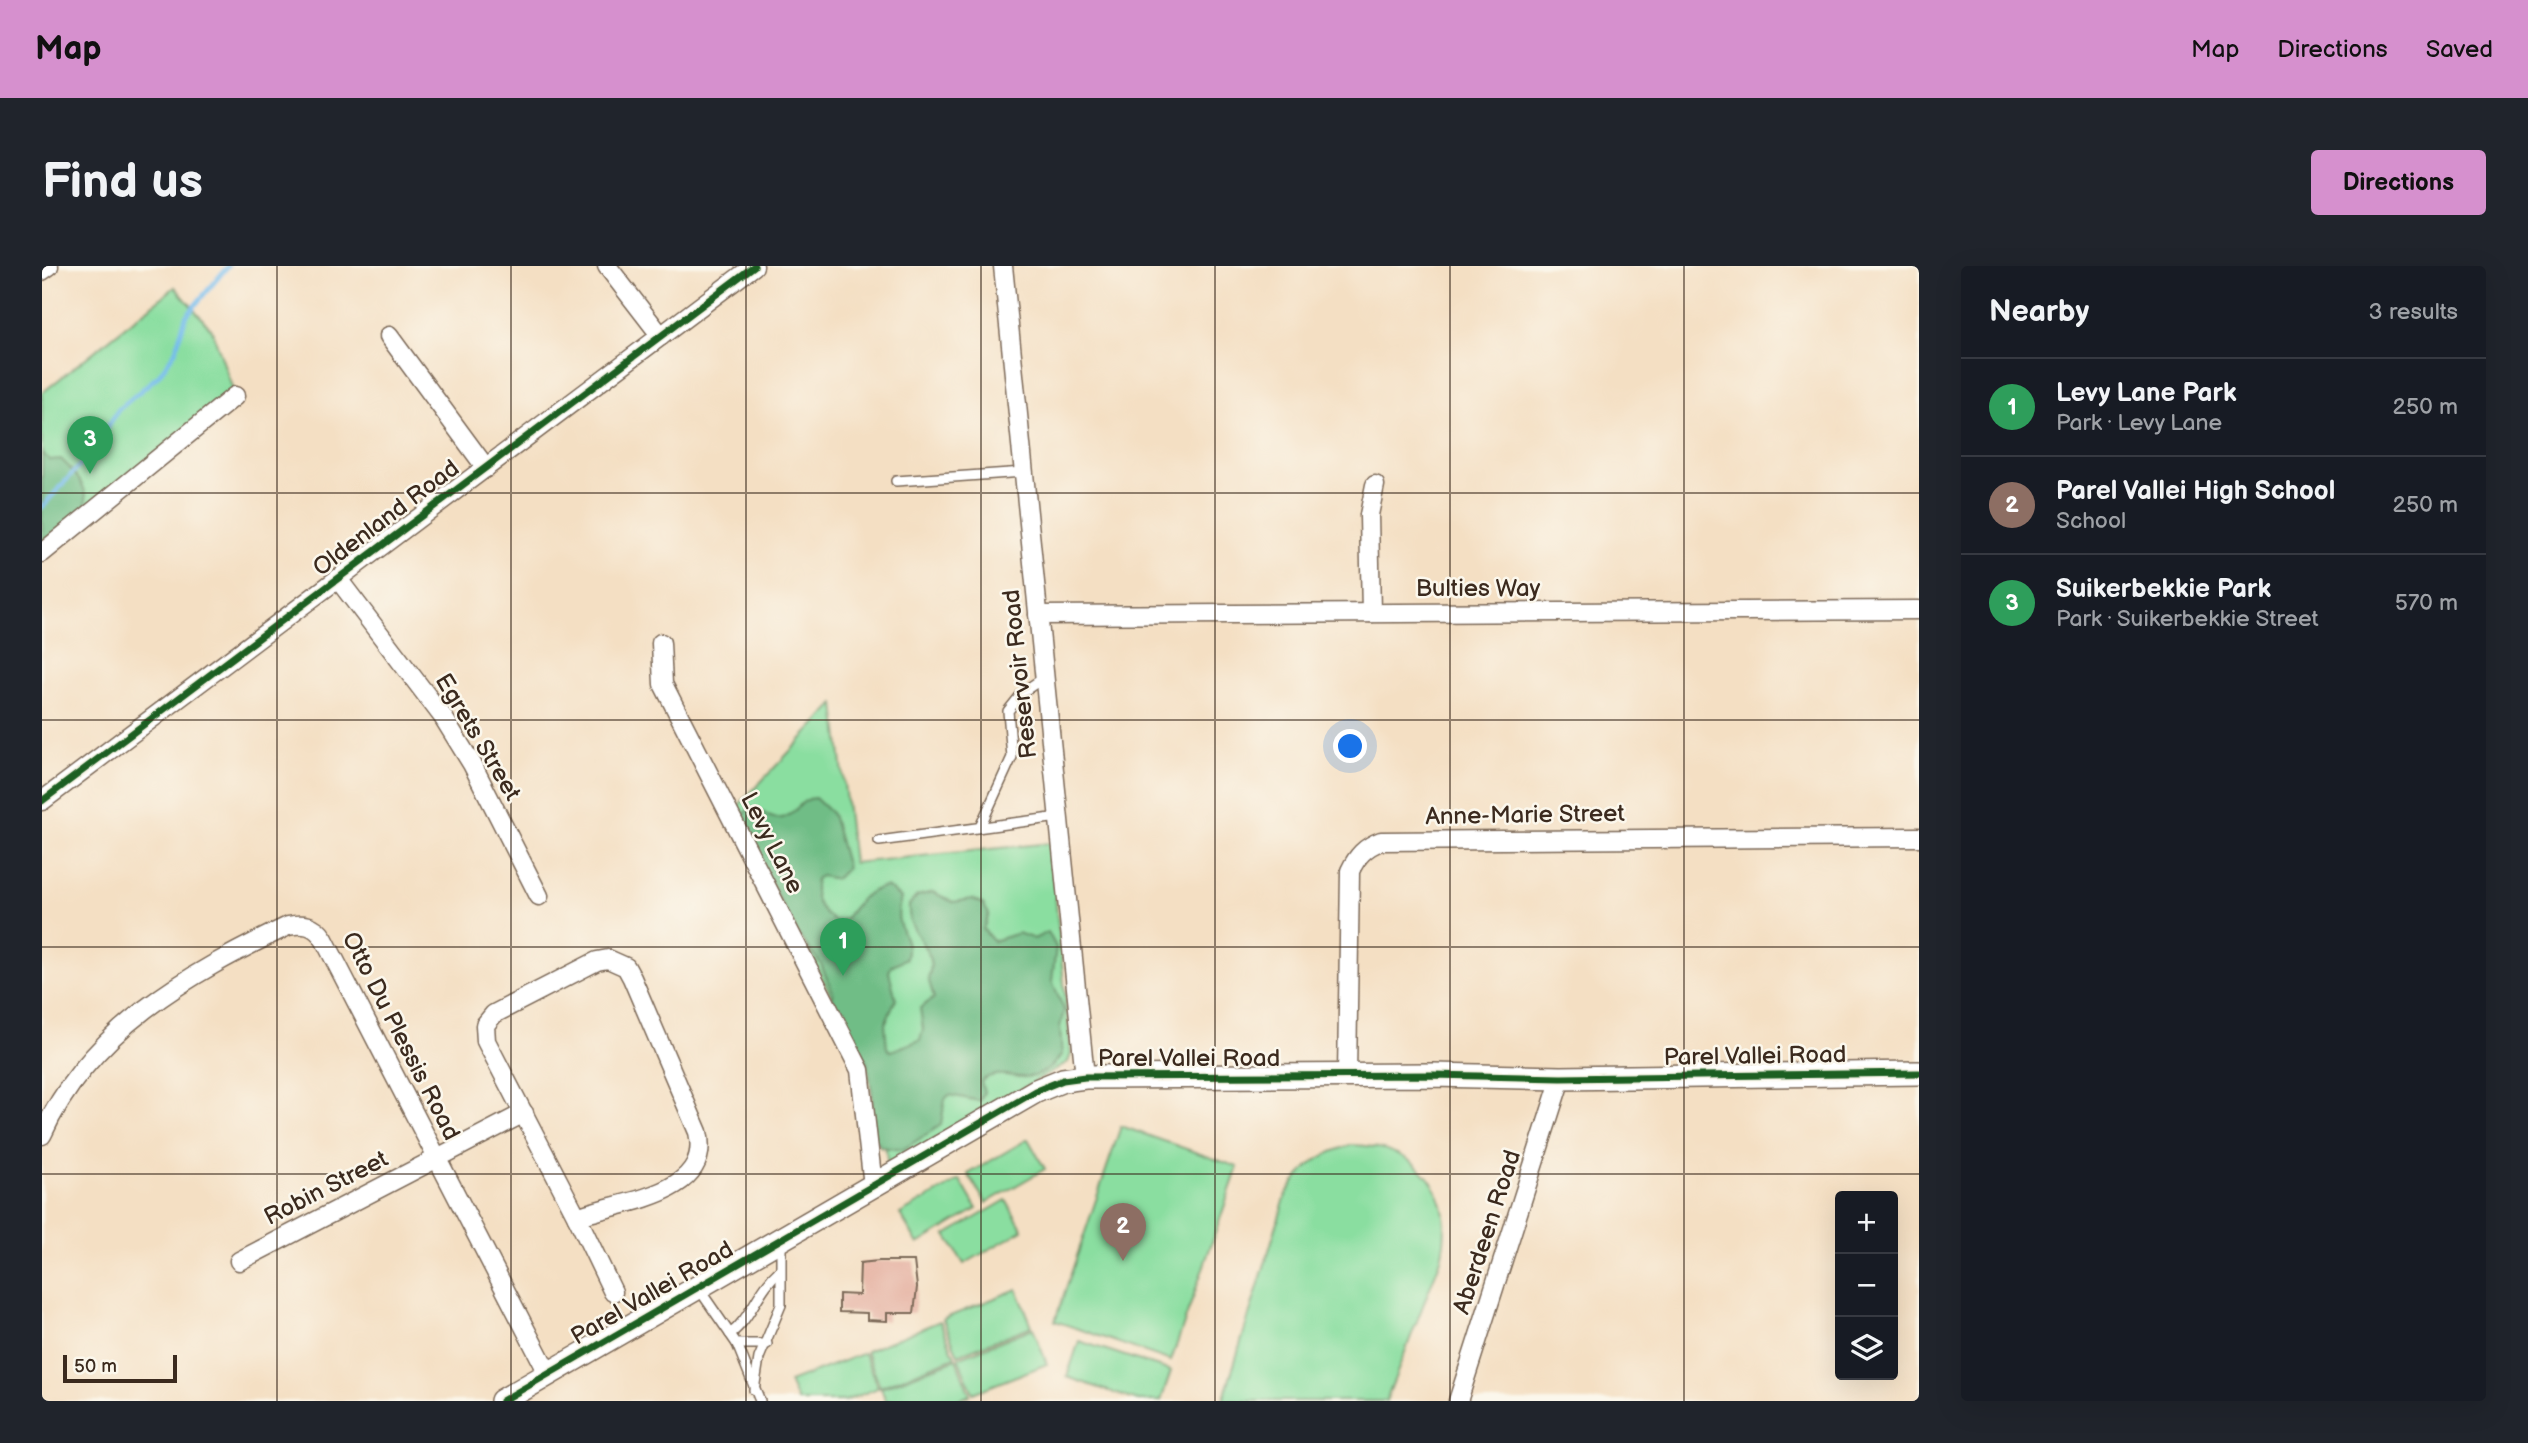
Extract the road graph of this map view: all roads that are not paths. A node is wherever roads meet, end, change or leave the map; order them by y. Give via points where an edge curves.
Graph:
1 (49, 266) edge
2 (607, 266) edge
3 (754, 266) edge
4 (1003, 266) edge
5 (42, 271) edge
6 (389, 336) dead end
7 (661, 336) junction
8 (235, 396) dead end
9 (486, 468) junction
10 (1024, 472) junction
11 (896, 481) dead end
12 (1376, 485) dead end
13 (42, 553) edge
14 (338, 579) junction
15 (1919, 610) edge
16 (1371, 613) junction
17 (1038, 615) junction
18 (662, 643) dead end
19 (1045, 677) junction
20 (42, 801) edge
21 (1059, 817) junction
22 (980, 827) junction
23 (1919, 836) edge
24 (879, 841) dead end
25 (539, 896) dead end
26 (1919, 1073) edge
27 (1347, 1076) junction
28 (1085, 1077) junction
29 (1561, 1078) junction
30 (524, 1113) junction
31 (42, 1135) edge
32 (437, 1158) junction
33 (873, 1186) junction
34 (578, 1217) junction
35 (781, 1240) junction
36 (239, 1261) dead end
37 (780, 1270) junction
38 (698, 1288) junction
39 (613, 1292) dead end
40 (730, 1334) junction
41 (737, 1344) junction
42 (767, 1344) junction
43 (549, 1375) junction
44 (754, 1390) junction
45 (502, 1401) edge
46 (760, 1401) edge
47 (1458, 1401) edge

1 - 5 street
2 - 7 street
3 - 7 street, Oldenland Road
4 - 10 street, Reservoir Road
6 - 9 street
7 - 9 street, Oldenland Road
8 - 13 street
9 - 14 street, Oldenland Road
10 - 11 lane
10 - 17 street, Reservoir Road
12 - 16 street via 1369,515
14 - 20 street, Oldenland Road
14 - 25 street, Egrets Street via 443,717
15 - 16 street, Bulties Way
16 - 17 street, Bulties Way
17 - 19 street, Reservoir Road
18 - 33 street, Levy Lane via 663,684 860,1070
19 - 21 street, Reservoir Road
19 - 22 lane via 1024,691 1008,711 1012,757
21 - 22 lane
21 - 28 street, Reservoir Road
22 - 24 lane
23 - 27 street, Anne-Marie Street via 1622,837 1381,841 1371,845 1350,871
26 - 29 street, Parel Vallei Road
27 - 28 street, Parel Vallei Road
27 - 29 street, Parel Vallei Road
28 - 33 street, Parel Vallei Road via 1035,1091
29 - 47 street, Aberdeen Road
30 - 32 street, Robin Street
30 - 34 street
30 - 34 street via 486,1041 488,1020 597,961 619,962 638,991 698,1132 701,1153 694,1168 661,1192
31 - 32 street, Otto Du Plessis Road via 66,1091 134,1016 188,978 298,924 314,927 324,939
32 - 36 street, Robin Street
32 - 43 street, Otto Du Plessis Road
33 - 35 street, Parel Vallei Road
34 - 39 street
35 - 37 lane
35 - 38 street, Parel Vallei Road
37 - 40 lane
37 - 42 lane via 781,1305
38 - 40 lane
38 - 43 street, Parel Vallei Road
40 - 41 lane
41 - 42 lane
41 - 44 lane
42 - 44 lane via 757,1366
43 - 45 street, Parel Vallei Road
44 - 46 lane

